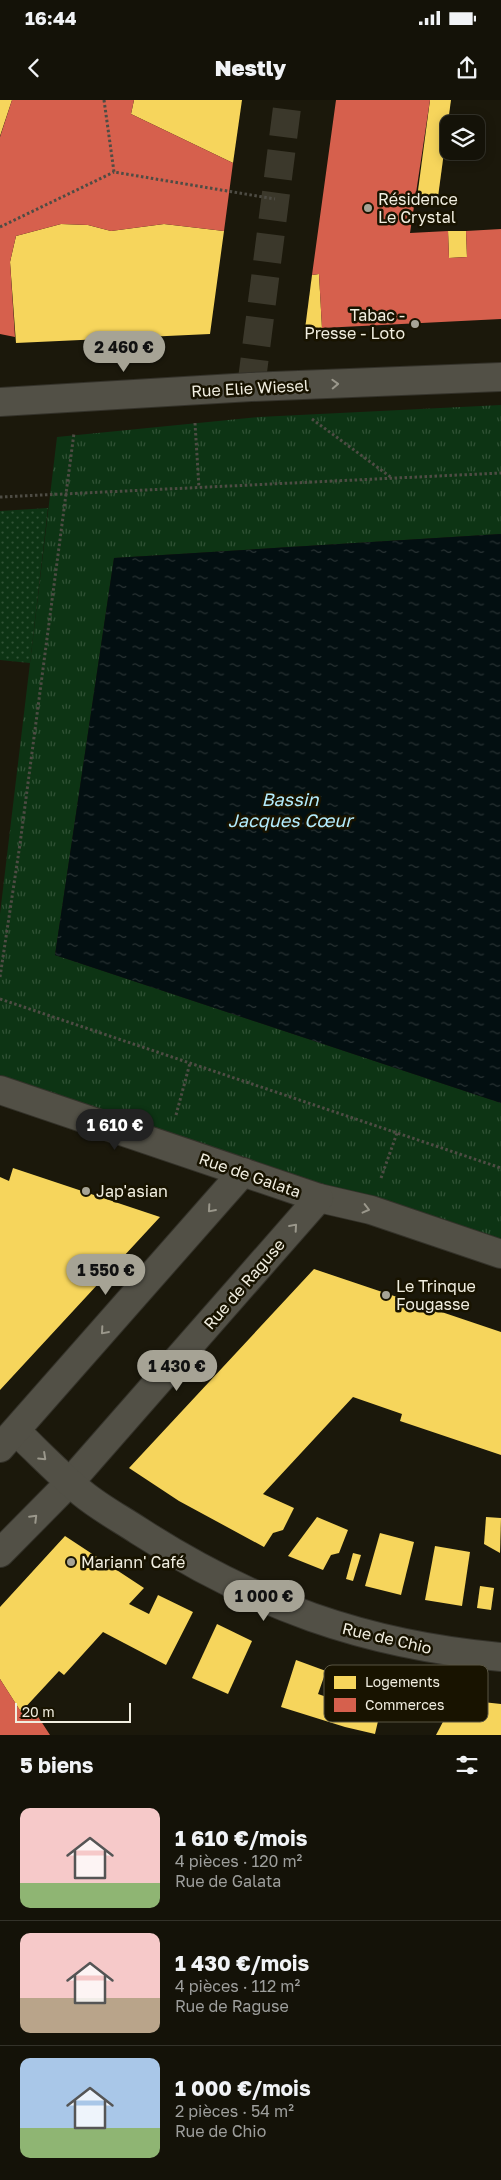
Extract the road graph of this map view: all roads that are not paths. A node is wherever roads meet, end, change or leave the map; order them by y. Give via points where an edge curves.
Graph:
1 (501, 377) edge
2 (0, 402) edge
3 (0, 1090) edge
4 (243, 1172) junction
5 (319, 1198) junction
6 (501, 1254) edge
7 (8, 1439) edge
8 (70, 1482) junction
9 (0, 1553) edge
10 (501, 1657) edge

2 -> 1 street, Rue Elie Wiesel
3 - 4 street, Rue de Galata
4 - 5 street, Rue de Galata
4 -> 7 street
5 -> 6 street, Rue de Galata via 371,1210
8 -> 5 street, Rue de Raguse
7 -> 8 street
9 -> 8 street, Rue de Raguse
8 - 10 street, Rue de Chio via 84,1495 219,1578 292,1612 405,1645

